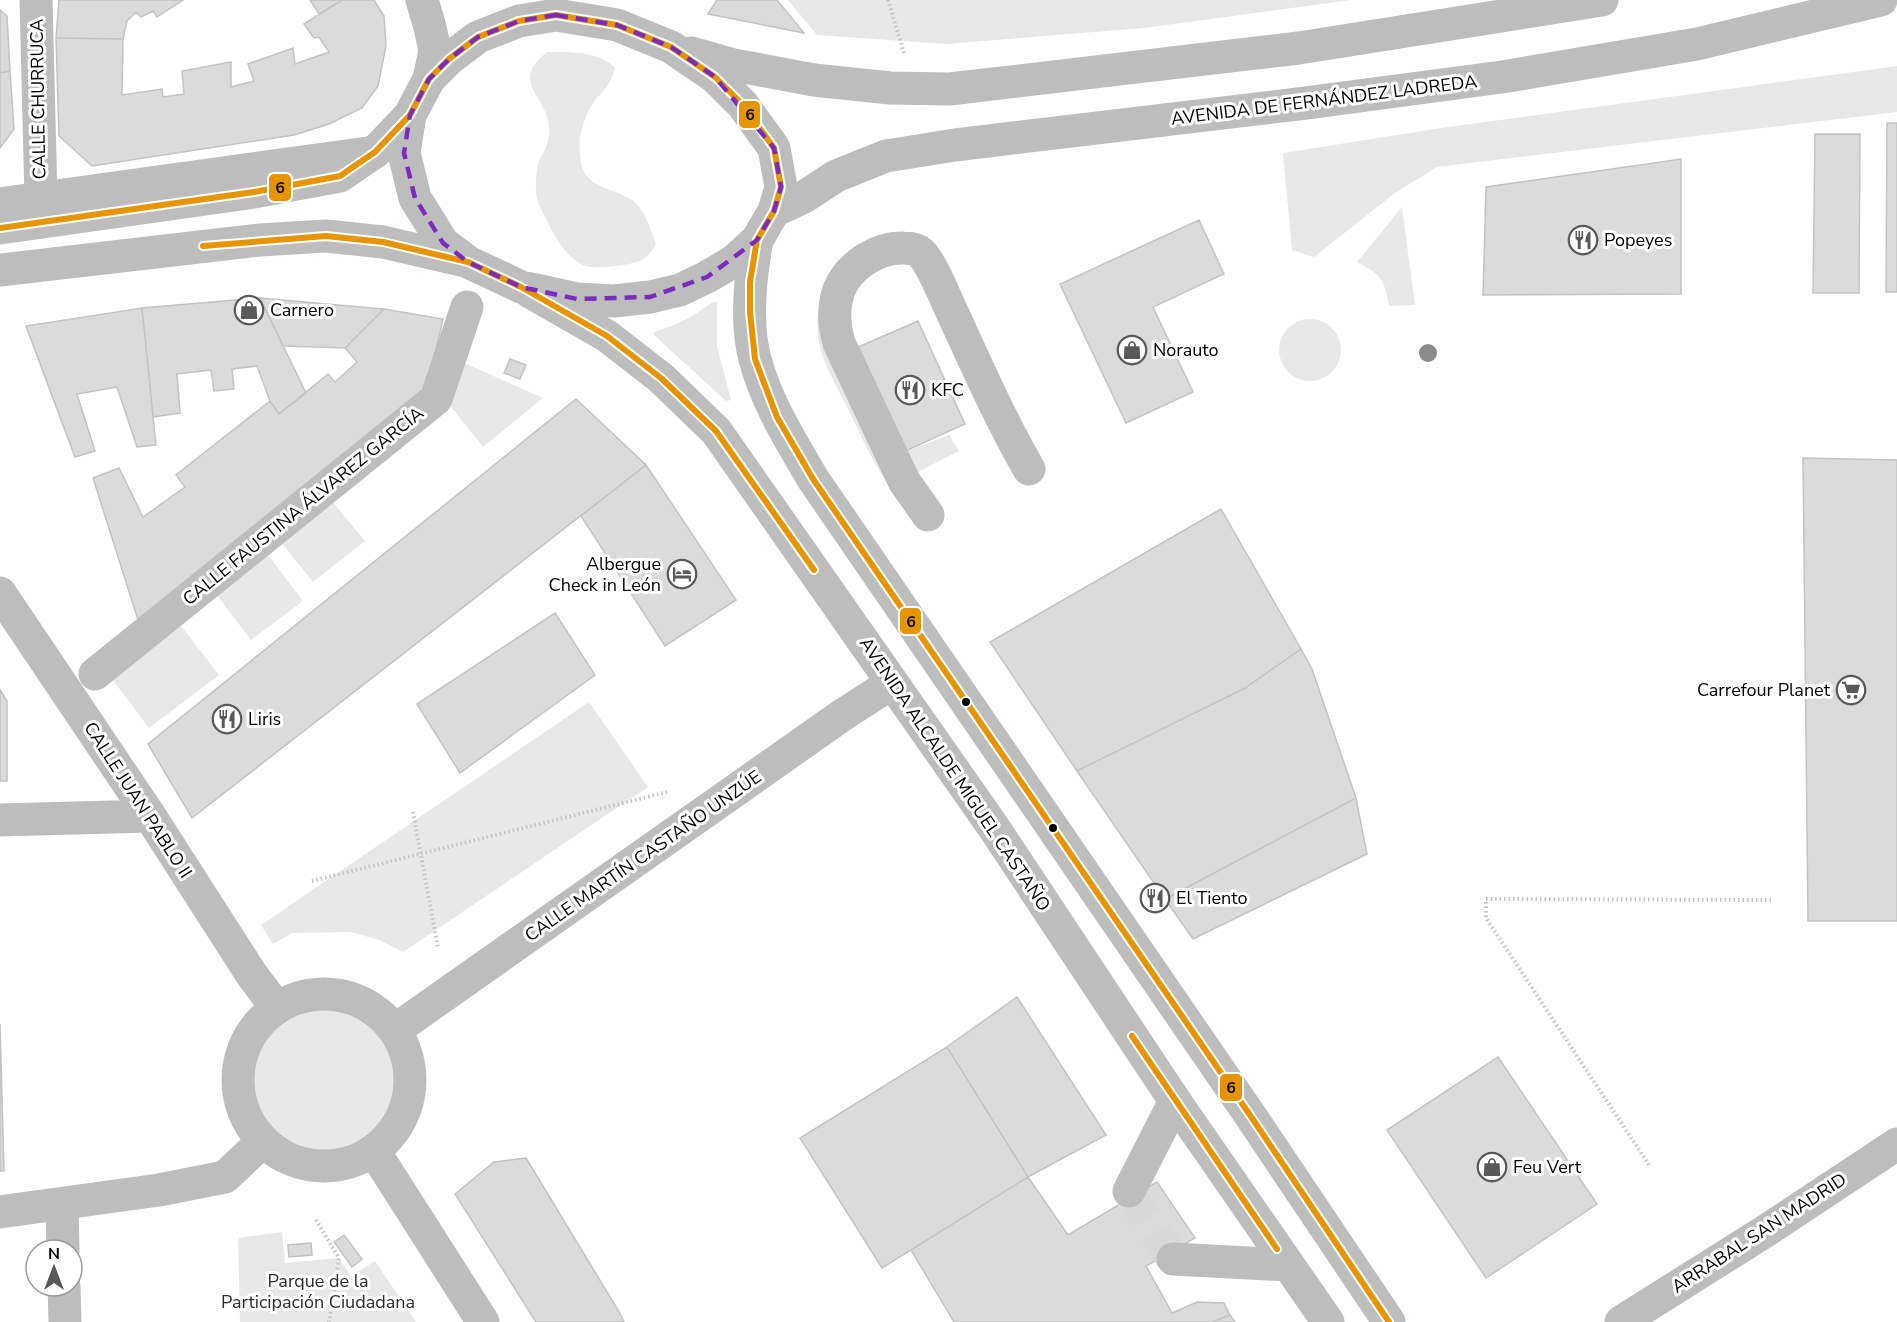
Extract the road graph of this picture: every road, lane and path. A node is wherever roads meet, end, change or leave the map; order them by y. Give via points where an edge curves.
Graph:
1 (36, 0) edge
2 (422, 0) edge
3 (553, 0) edge
4 (888, 0) edge
5 (1602, 0) edge
6 (1881, 0) edge
7 (617, 25) junction
8 (671, 47) junction
9 (904, 53) dead end
10 (429, 79) junction
11 (410, 115) junction
12 (375, 152) junction
13 (41, 199) junction
14 (0, 204) edge
15 (774, 211) junction
16 (0, 228) edge
17 (757, 240) junction
18 (468, 262) junction
19 (0, 270) edge
20 (520, 286) junction
21 (467, 307) dead end
22 (1029, 470) dead end
23 (928, 515) dead end
24 (0, 593) edge
25 (94, 674) dead end
26 (892, 683) junction
27 (667, 792) dead end
28 (414, 812) dead end
29 (150, 816) junction
30 (0, 820) edge
31 (421, 854) junction
32 (312, 881) dead end
33 (1773, 900) dead end
34 (438, 948) dead end
35 (276, 1007) junction
36 (395, 1030) junction
37 (1175, 1101) junction
38 (262, 1142) junction
39 (1897, 1144) edge
40 (374, 1151) junction
41 (1649, 1165) dead end
42 (1129, 1191) dead end
43 (62, 1204) junction
44 (0, 1212) edge
45 (316, 1220) dead end
46 (63, 1238) edge
47 (1173, 1259) dead end
48 (1288, 1265) junction
49 (64, 1298) edge
50 (65, 1322) edge
51 (329, 1322) edge
52 (483, 1322) edge
53 (1328, 1322) edge
54 (1389, 1322) edge
55 (1621, 1322) edge

1 - 13 main road, CALLE CHURRUCA
2 - 10 main road via 435,51
3 - 7 main road
4 - 9 path
5 - 8 main road via 1299,48 950,89 814,80 734,65
6 - 15 main road, AVENIDA DE FERNÁNDEZ LADREDA via 1697,44 1513,75 886,156 836,176
7 - 8 main road
7 - 10 main road via 556,15 519,21 478,37
8 - 15 main road via 715,77 743,105 774,147 781,187
10 - 11 main road
11 - 12 main road
11 - 18 main road via 404,153 415,198 443,243
12 - 13 main road
12 - 16 main road via 340,176
13 - 14 main road
15 - 17 main road
17 - 20 main road via 734,261 707,277 680,290 650,297 614,301 577,299
17 - 54 main road via 750,282 754,359 777,417 918,633
18 - 19 main road via 383,242 326,236
18 - 20 main road
20 - 26 main road, AVENIDA ALCALDE MIGUEL CASTAÑO via 607,336 661,378 716,431
21 - 25 main road, CALLE FAUSTINA ÁLVAREZ GARCÍA via 436,399
22 - 23 main road via 921,252 901,248 873,255 856,267 840,287 835,329 904,481
24 - 29 main road, CALLE JUAN PABLO II
26 - 36 main road, CALLE MARTÍN CASTAÑO UNZÚE
26 - 37 main road, AVENIDA ALCALDE MIGUEL CASTAÑO via 992,825
27 - 31 path
28 - 31 path
29 - 30 main road
29 - 35 main road, CALLE JUAN PABLO II
31 - 32 path
31 - 34 path
33 - 41 path via 1486,899 1486,918
35 - 36 main road via 296,997 340,994 362,1001
35 - 38 main road via 257,1024 243,1047 237,1071 238,1097 247,1121
36 - 40 main road via 406,1050 411,1072 410,1095 397,1126
37 - 42 main road
37 - 48 main road, AVENIDA ALCALDE MIGUEL CASTAÑO
38 - 40 main road via 282,1156 304,1164 328,1166 352,1162
38 - 43 main road via 225,1177
39 - 55 main road, ARRABAL SAN MADRID
40 - 52 main road
43 - 44 main road
43 - 46 main road
45 - 51 path via 339,1258
47 - 48 main road
48 - 53 main road, AVENIDA ALCALDE MIGUEL CASTAÑO
49 - 50 main road

